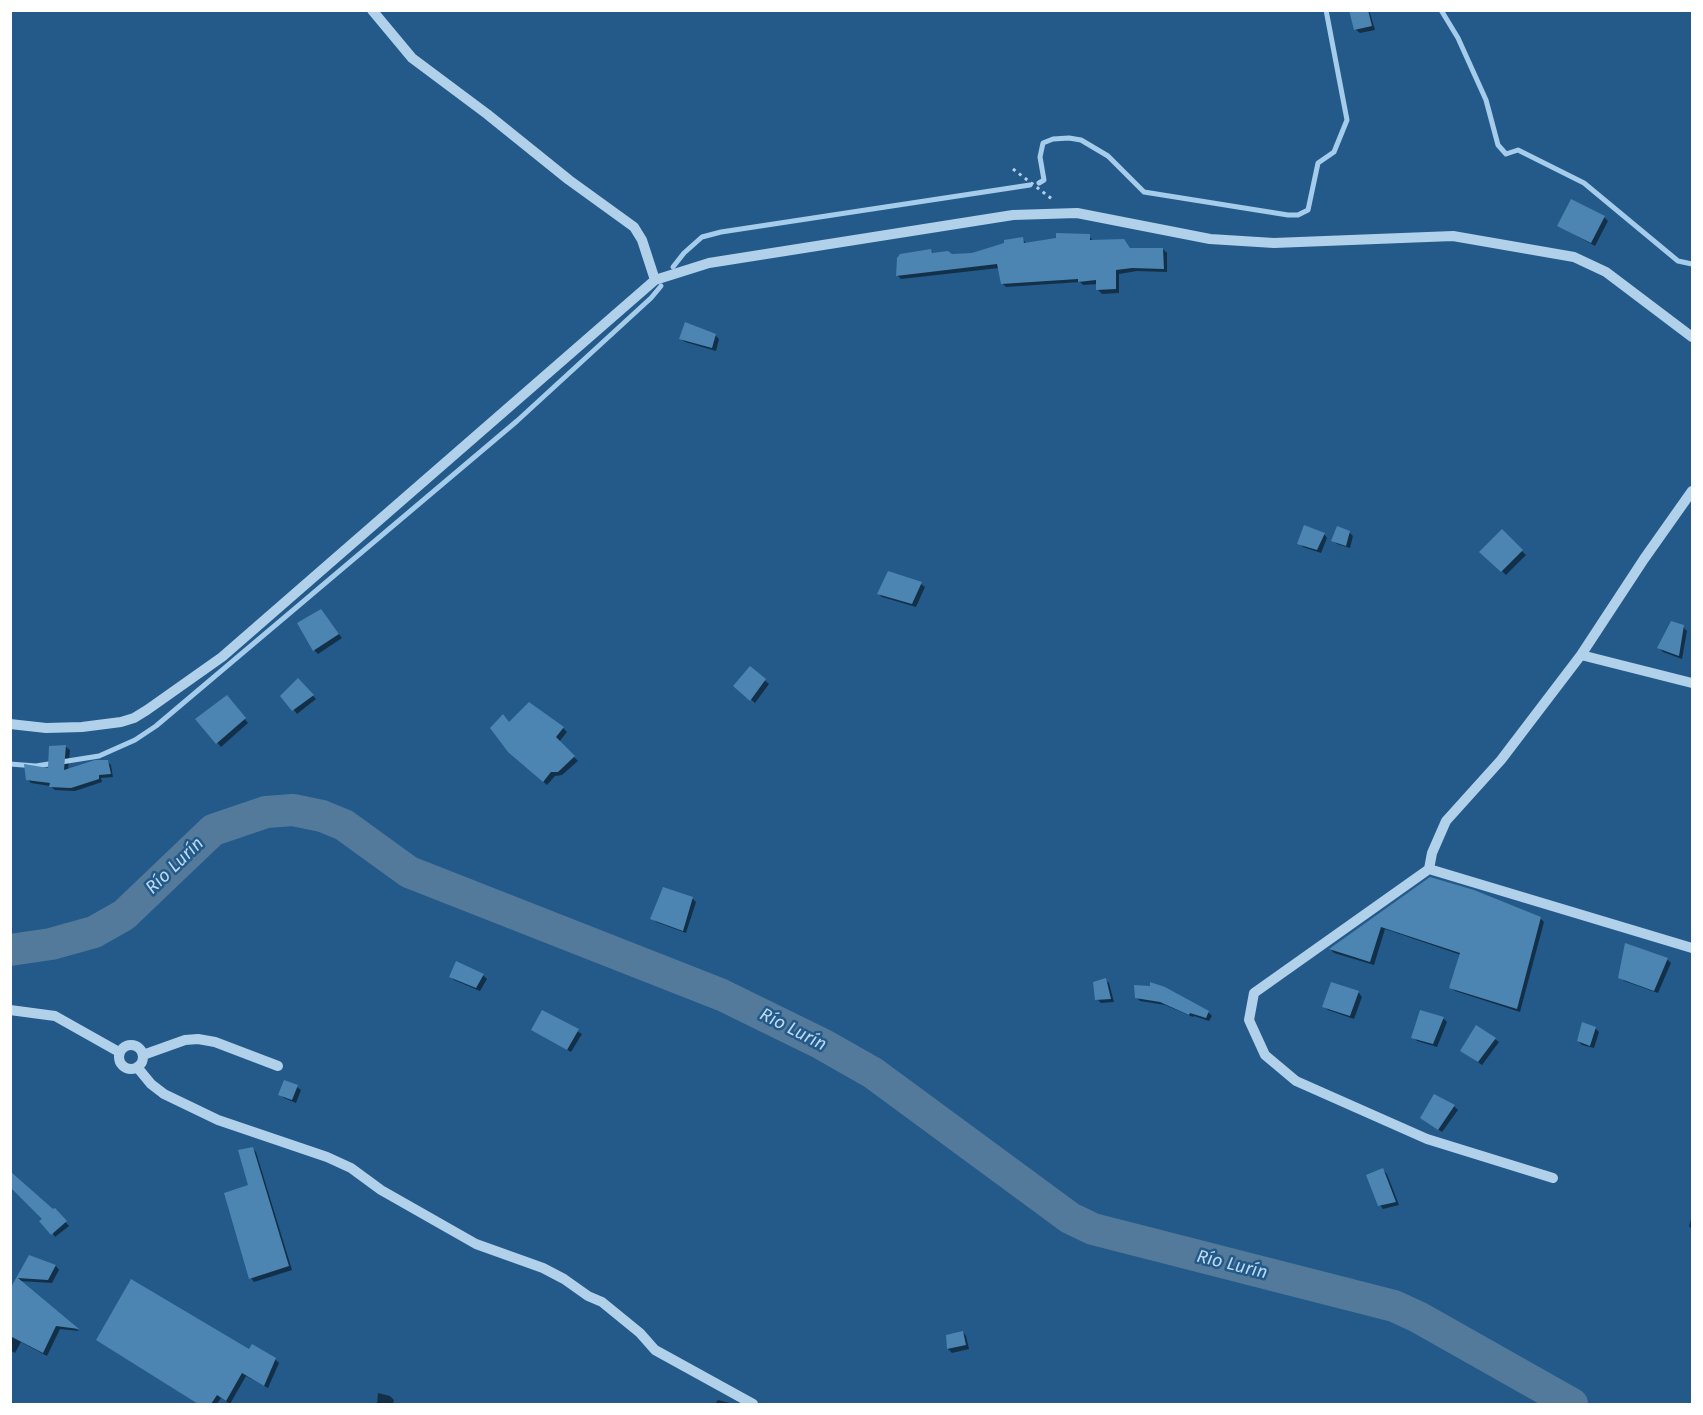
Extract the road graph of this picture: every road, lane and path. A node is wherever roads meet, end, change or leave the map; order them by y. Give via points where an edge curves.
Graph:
1 (372, 10) edge
2 (1013, 170) dead end
3 (1077, 213) junction
4 (654, 280) junction
5 (1692, 337) edge
6 (1692, 490) edge
7 (1581, 655) junction
8 (1692, 683) edge
9 (10, 724) edge
10 (1429, 869) junction
11 (1692, 948) edge
12 (10, 1010) edge
13 (119, 1052) junction
14 (143, 1055) junction
15 (278, 1066) dead end
16 (137, 1067) junction
17 (1552, 1178) dead end
18 (753, 1404) edge

1 - 4 street via 412,58 634,227
2 - 3 path
3 - 4 street via 1013,215 709,263
3 - 5 street via 1210,239 1274,243 1453,236 1574,257 1606,272
4 - 9 street via 222,657 147,710 121,722 82,727
6 - 7 street
7 - 8 street
7 - 10 street via 1501,760 1446,822
10 - 11 street
10 - 17 street via 1254,993 1249,1020 1266,1055 1296,1081 1427,1139
12 - 13 street via 55,1016
13 - 14 street via 132,1044
13 - 16 street via 118,1060 123,1067
14 - 15 street via 198,1039
14 - 16 street
16 - 18 street via 164,1094 218,1120 351,1168 381,1190 476,1244 564,1279 603,1302 655,1350

